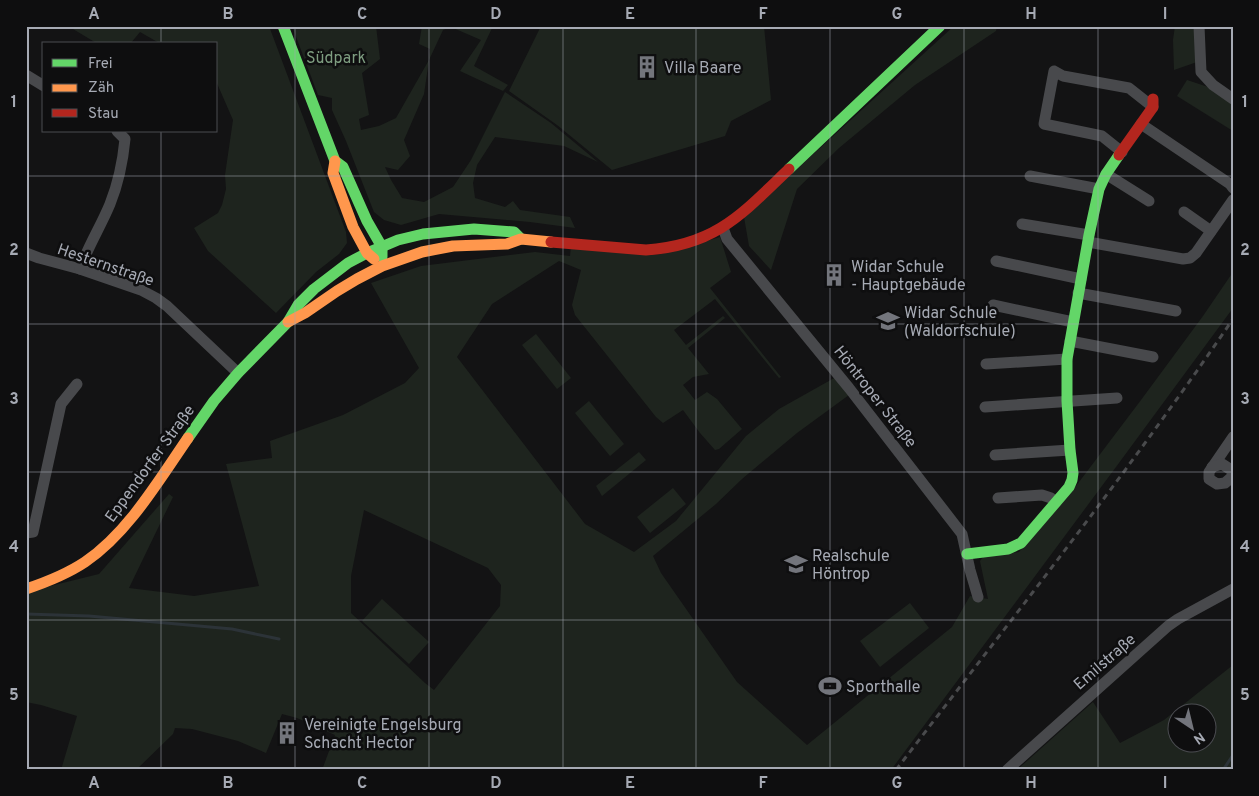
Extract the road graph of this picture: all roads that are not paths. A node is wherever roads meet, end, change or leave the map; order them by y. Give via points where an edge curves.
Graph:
1 (283, 26) edge
2 (940, 26) edge
3 (1200, 26) edge
4 (26, 75) edge
5 (42, 85) edge
6 (1233, 98) edge
7 (1141, 124) junction
8 (118, 132) edge
9 (1122, 152) junction
10 (335, 161) junction
11 (1106, 174) junction
12 (1030, 176) dead end
13 (1233, 188) edge
14 (1099, 189) junction
15 (1233, 200) edge
16 (1149, 201) dead end
17 (1184, 212) dead end
18 (1022, 224) dead end
19 (353, 227) junction
20 (722, 228) junction
21 (1211, 231) junction
22 (520, 238) junction
23 (1088, 238) junction
24 (382, 246) junction
25 (26, 253) edge
26 (367, 253) junction
27 (996, 261) dead end
28 (348, 263) junction
29 (382, 266) junction
30 (80, 269) junction
31 (1081, 279) junction
32 (1078, 293) junction
33 (993, 305) dead end
34 (1176, 311) dead end
35 (288, 322) junction
36 (1073, 322) junction
37 (1070, 340) junction
38 (1153, 357) dead end
39 (1067, 359) junction
40 (986, 364) dead end
41 (238, 373) junction
42 (77, 384) dead end
43 (1118, 398) dead end
44 (1067, 401) junction
45 (985, 407) dead end
46 (1233, 437) edge
47 (1070, 450) junction
48 (995, 455) dead end
49 (1212, 467) junction
50 (1233, 471) edge
51 (1233, 476) edge
52 (998, 498) dead end
53 (1056, 502) junction
54 (26, 533) edge
55 (967, 554) junction
56 (26, 589) edge
57 (1233, 589) edge
58 (978, 597) dead end
59 (1007, 770) edge

1 - 10 street
2 - 20 street via 743,213
3 - 6 street via 1201,72 1213,85
4 - 5 street
7 - 9 street
7 - 9 street via 1153,103 1129,88 1063,76 1054,71 1044,124 1102,136
7 - 13 street
8 - 30 street via 125,139 110,204
9 - 11 street
10 - 19 street via 333,173
10 - 24 street via 344,167 367,221
11 - 14 street
11 - 16 street
12 - 14 street
14 - 23 street
15 - 21 street
17 - 21 street
18 - 23 street
19 - 26 street
19 - 28 street
20 - 22 street via 685,245 646,250
20 - 55 street, Höntroper Straße via 727,239 955,524 962,534
21 - 23 street via 1196,253 1183,259
22 - 24 street via 514,232 474,229 423,234
22 - 29 street via 507,244 453,246 422,252
23 - 31 street
24 - 26 street
24 - 29 street
25 - 30 street, Hesternstraße
26 - 28 street
26 - 29 street
27 - 31 street
28 - 35 street via 314,289 298,305
29 - 35 street
30 - 41 street, Hesternstraße via 156,298
31 - 32 street
32 - 34 street
32 - 36 street
33 - 36 street
35 - 41 street
36 - 37 street
37 - 38 street
37 - 39 street
39 - 40 street
39 - 44 street
41 - 56 street, Eppendorfer Straße via 214,400 134,515 110,543 61,577
42 - 54 street via 61,404 33,532
43 - 44 street
44 - 45 street
44 - 47 street
46 - 49 street
47 - 48 street
47 - 53 street via 1072,480
49 - 50 street via 1222,464
49 - 51 street via 1209,479 1216,484 1225,483
52 - 53 street via 1042,495
53 - 55 street via 1015,547
55 - 58 street, Höntroper Straße
57 - 59 street, Emilstraße via 1168,626

